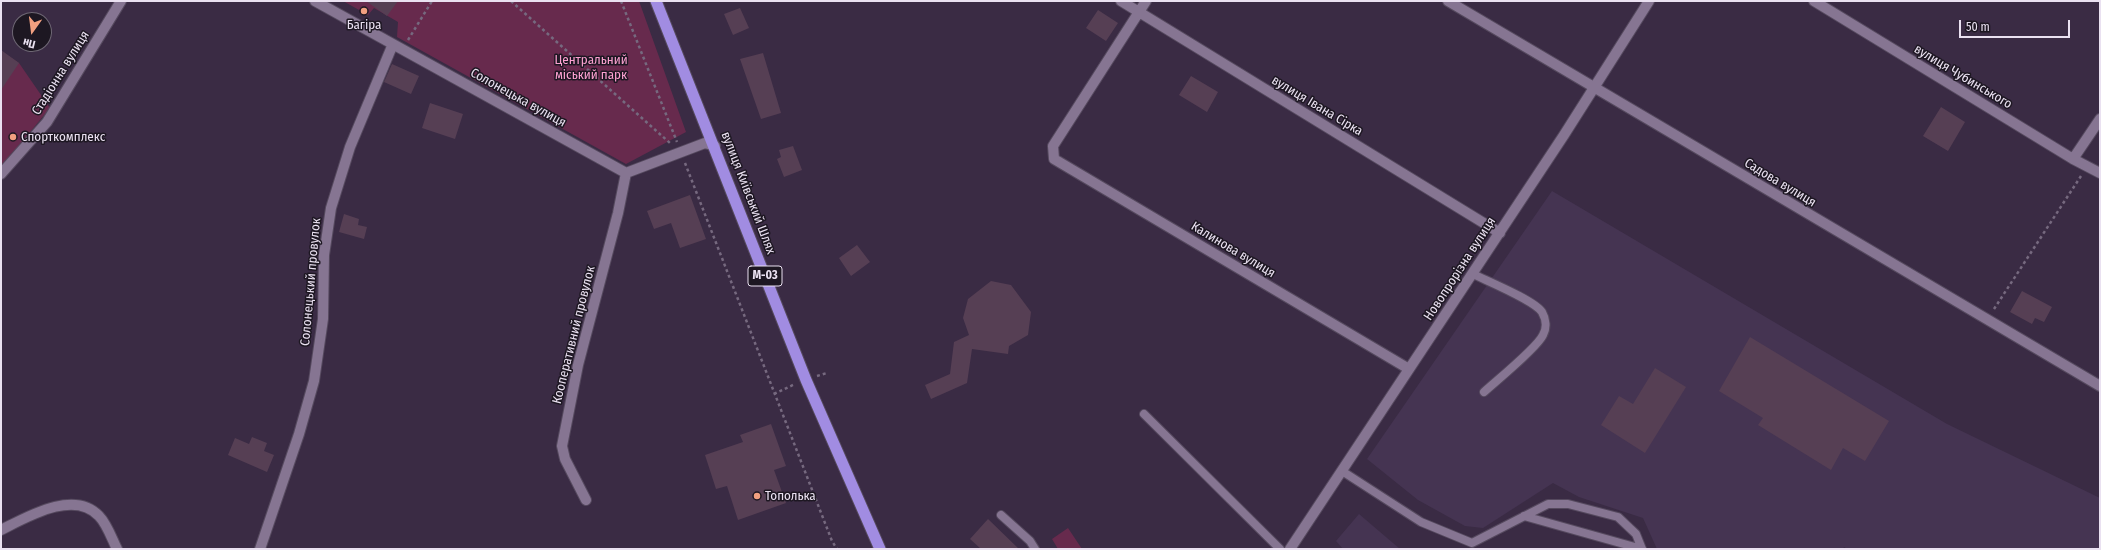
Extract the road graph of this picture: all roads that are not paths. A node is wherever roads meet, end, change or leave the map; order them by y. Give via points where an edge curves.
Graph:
1 (121, 1) edge
2 (315, 1) edge
3 (656, 1) edge
4 (1121, 1) edge
5 (1146, 1) edge
6 (1448, 1) edge
7 (1649, 1) edge
8 (1814, 1) edge
9 (1138, 12) junction
10 (398, 47) junction
11 (1594, 88) junction
12 (2100, 119) edge
13 (715, 146) junction
14 (2073, 159) junction
15 (626, 172) junction
16 (2100, 172) edge
17 (1, 174) edge
18 (1500, 233) junction
19 (1472, 274) junction
20 (1409, 369) junction
21 (2100, 386) edge
22 (1484, 392) dead end
23 (1144, 414) dead end
24 (1342, 470) junction
25 (586, 500) dead end
26 (1001, 515) dead end
27 (1524, 516) junction
28 (1, 530) edge
29 (117, 549) edge
30 (260, 549) edge
31 (880, 549) edge
32 (1035, 549) edge
33 (1280, 549) edge
34 (1290, 549) edge
35 (1642, 549) edge

1 - 17 street, Стадіонна вулиця via 47,122
2 - 10 street, Солонецька вулиця
3 - 13 highway, вулиця Київський Шлях / М-03
4 - 9 street, вулиця Івана Сірка
5 - 9 street
6 - 11 street, Садова вулиця
7 - 11 street, Новопрорізна вулиця
8 - 14 street, вулиця Чубинського
9 - 18 street, вулиця Івана Сірка
9 - 20 street, Калинова вулиця via 1053,146 1054,159
10 - 15 street, Солонецька вулиця
10 - 30 street, Солонецький провулок via 350,147 331,208 324,255 323,319 314,381
11 - 18 street, Новопрорізна вулиця
11 - 21 street, Садова вулиця
12 - 14 street
13 - 15 street via 705,143
13 - 31 highway, вулиця Київський Шлях / М-03 via 806,380
14 - 16 street, вулиця Чубинського
15 - 25 street, Кооперативний провулок via 618,213 578,365 562,446 565,459
18 - 19 street, Новопрорізна вулиця
19 - 20 street, Новопрорізна вулиця
19 - 22 lane via 1532,304 1542,312 1546,322 1543,335 1535,345
20 - 24 street, Новопрорізна вулиця
23 - 33 lane
24 - 27 lane via 1421,522 1472,543
24 - 34 street, Новопрорізна вулиця
26 - 32 lane via 1030,541
27 - 35 lane
27 - 35 lane via 1548,504 1568,504 1618,517 1636,534
28 - 29 street via 37,512 62,505 83,506 99,516

